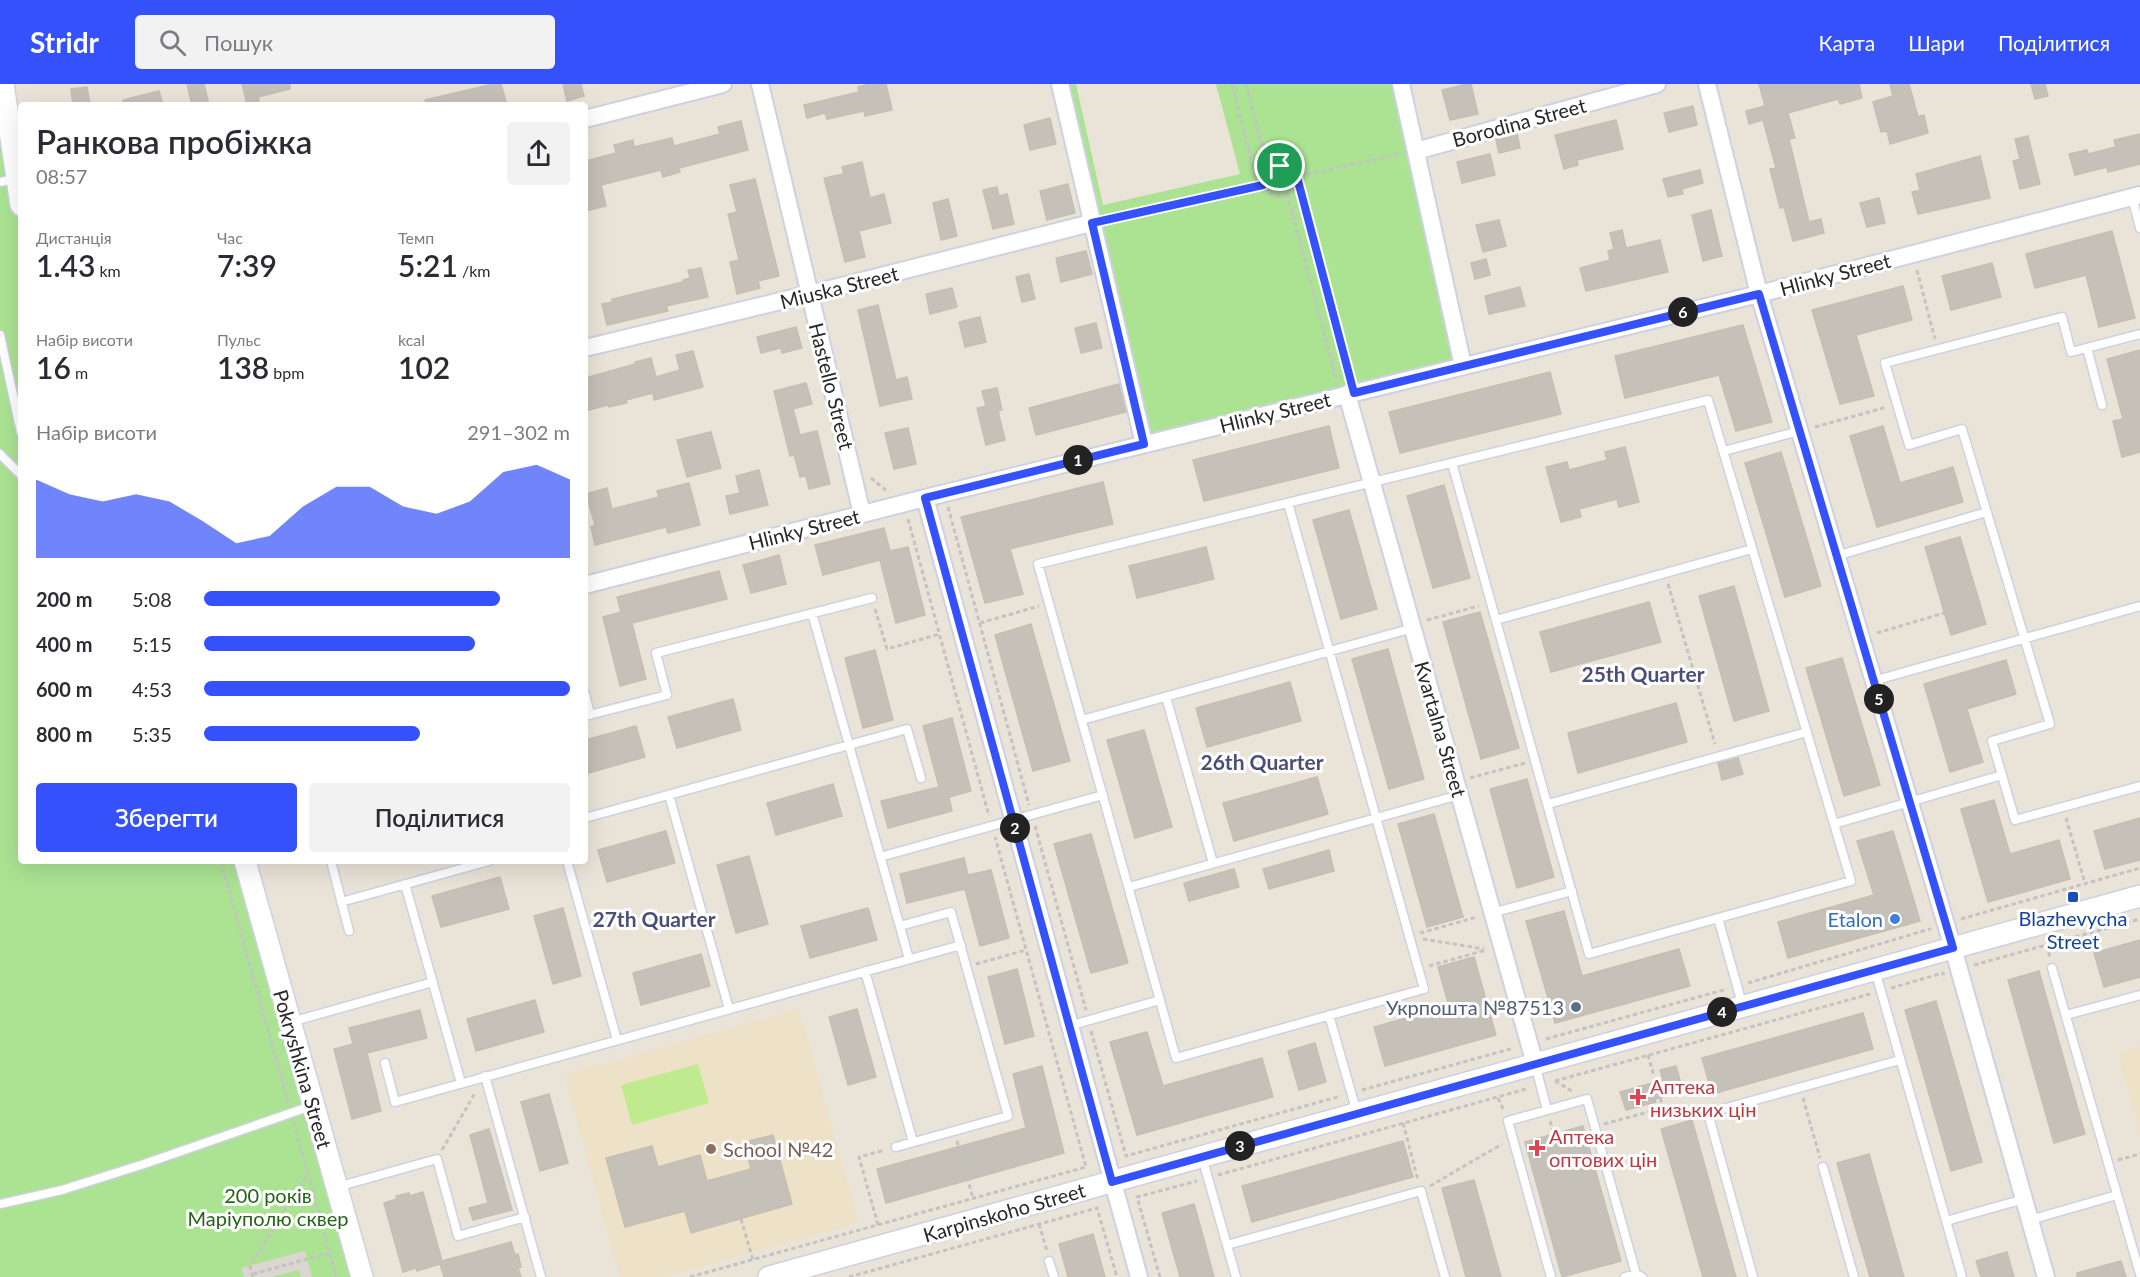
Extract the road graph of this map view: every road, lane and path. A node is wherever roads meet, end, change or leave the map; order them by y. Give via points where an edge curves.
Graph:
1 (3, 84) edge
2 (723, 84) edge
3 (760, 84) edge
4 (1060, 84) edge
5 (1232, 84) edge
6 (1246, 84) edge
7 (1401, 84) edge
8 (1657, 84) edge
9 (1707, 84) edge
10 (588, 117) edge
11 (1416, 151) junction
12 (1268, 169) junction
13 (1295, 178) junction
14 (8, 180) edge
15 (1261, 185) junction
16 (1287, 193) junction
17 (2136, 196) edge
18 (18, 199) edge
19 (1092, 223) junction
20 (2140, 228) edge
21 (1917, 268) dead end
22 (810, 294) junction
23 (1759, 294) junction
24 (0, 334) edge
25 (2140, 334) edge
26 (588, 347) edge
27 (2087, 348) junction
28 (1938, 350) junction
29 (1463, 366) junction
30 (1347, 394) junction
31 (1897, 404) junction
32 (2102, 405) dead end
33 (18, 418) edge
34 (1807, 429) junction
35 (1144, 444) junction
36 (1724, 451) junction
37 (0, 454) edge
38 (850, 463) junction
39 (1452, 463) junction
40 (18, 472) edge
41 (1371, 482) junction
42 (925, 498) junction
43 (1288, 503) junction
44 (906, 511) junction
45 (1987, 512) junction
46 (862, 514) junction
47 (1752, 549) junction
48 (1836, 556) junction
49 (1664, 573) junction
50 (588, 584) edge
51 (872, 598) joint
52 (1491, 602) junction
53 (1050, 603) junction
54 (2140, 606) edge
55 (812, 613) junction
56 (1944, 613) dead end
57 (1496, 620) junction
58 (980, 623) dead end
59 (1419, 624) junction
60 (1876, 633) dead end
61 (940, 634) junction
62 (2024, 638) junction
63 (1330, 651) junction
64 (1873, 681) junction
65 (1166, 697) junction
66 (588, 716) edge
67 (1082, 720) junction
68 (1807, 732) junction
69 (849, 745) junction
70 (1719, 756) junction
71 (1535, 760) junction
72 (2002, 775) junction
73 (921, 778) dead end
74 (1470, 778) dead end
75 (2140, 786) edge
76 (669, 795) junction
77 (1103, 795) junction
78 (1459, 795) junction
79 (1909, 802) junction
80 (1548, 804) junction
81 (2063, 807) junction
82 (588, 817) edge
83 (1376, 818) junction
84 (1013, 820) junction
85 (1834, 824) junction
86 (992, 826) junction
87 (880, 857) junction
88 (1213, 863) junction
89 (222, 864) edge
90 (246, 864) edge
91 (332, 864) edge
92 (478, 864) edge
93 (568, 864) edge
94 (2140, 868) edge
95 (405, 884) junction
96 (2085, 884) junction
97 (1129, 887) junction
98 (1572, 891) junction
99 (2140, 896) edge
100 (341, 902) junction
101 (1485, 915) junction
102 (1718, 918) junction
103 (2140, 919) edge
104 (1961, 920) dead end
105 (900, 926) junction
106 (349, 931) dead end
107 (1409, 936) junction
108 (960, 945) junction
109 (1953, 948) junction
110 (1026, 950) junction
111 (909, 959) junction
112 (1974, 965) dead end
113 (966, 966) junction
114 (2052, 968) dead end
115 (1418, 969) junction
116 (1875, 970) junction
117 (865, 971) junction
118 (1943, 973) dead end
119 (433, 982) junction
120 (1881, 991) junction
121 (2140, 995) edge
122 (1160, 1000) junction
123 (1743, 1007) junction
124 (729, 1009) junction
125 (1329, 1015) junction
126 (2066, 1016) junction
127 (290, 1022) junction
128 (1069, 1026) junction
129 (616, 1040) junction
130 (1514, 1048) dead end
131 (1648, 1055) junction
132 (1900, 1060) junction
133 (385, 1063) dead end
134 (1534, 1064) junction
135 (485, 1076) junction
136 (1555, 1081) dead end
137 (461, 1083) junction
138 (1800, 1087) junction
139 (1526, 1089) dead end
140 (1351, 1094) junction
141 (314, 1106) junction
142 (1663, 1108) junction
143 (1547, 1110) junction
144 (291, 1113) junction
145 (1708, 1113) junction
146 (1357, 1114) junction
147 (1402, 1124) junction
148 (1595, 1127) junction
149 (954, 1131) junction
150 (1512, 1138) junction
151 (913, 1142) junction
152 (896, 1147) joint
153 (1558, 1150) dead end
154 (2140, 1154) edge
155 (1126, 1156) dead end
156 (1202, 1157) junction
157 (437, 1159) junction
158 (2108, 1163) junction
159 (1823, 1167) joint
160 (308, 1173) junction
161 (1208, 1178) junction
162 (1112, 1182) junction
163 (336, 1187) junction
164 (1421, 1191) junction
165 (2117, 1195) junction
166 (973, 1198) junction
167 (2024, 1199) junction
168 (0, 1204) edge
169 (525, 1217) junction
170 (741, 1219) dead end
171 (2030, 1220) junction
172 (1946, 1221) junction
173 (1039, 1224) junction
174 (878, 1225) junction
175 (1227, 1245) junction
176 (329, 1253) junction
177 (753, 1260) junction
178 (1049, 1261) joint
179 (2140, 1274) edge
180 (253, 1275) edge
181 (1639, 1275) edge
182 (336, 1277) edge
183 (362, 1277) edge
184 (541, 1277) edge
185 (690, 1277) edge
186 (770, 1277) edge
187 (849, 1277) edge
188 (1054, 1277) edge
189 (1117, 1277) edge
190 (1139, 1277) edge
191 (1160, 1277) edge
192 (1236, 1277) edge
193 (1445, 1277) edge
194 (1551, 1277) edge
195 (1625, 1277) edge
196 (1753, 1277) edge
197 (1854, 1277) edge
198 (1962, 1277) edge
199 (2046, 1277) edge

1 - 14 street
2 - 10 street
3 - 22 street, Hastello Street
4 - 19 street
5 - 15 path
6 - 12 path
7 - 11 street
8 - 11 street, Borodina Street
9 - 23 street
11 - 13 path
11 - 29 street
12 - 13 path via 1286,168
12 - 15 path
13 - 16 path
13 - 30 path
14 - 18 street
15 - 16 path via 1276,196
15 - 19 path
16 - 30 path
17 - 20 lane
17 - 23 street, Hlinky Street
19 - 22 street, Miuska Street
19 - 35 street
21 - 28 path
22 - 26 street, Miuska Street
22 - 38 street, Hastello Street
23 - 29 street, Hlinky Street
23 - 34 street
24 - 33 lane
25 - 27 lane
27 - 28 lane via 2071,352 2062,317
27 - 32 lane
28 - 31 lane via 1885,363
29 - 30 street, Hlinky Street
30 - 35 street, Hlinky Street
30 - 41 street, Kvartalna Street
31 - 34 path
31 - 45 lane via 1909,445 1962,429
34 - 36 lane
34 - 48 street
35 - 42 street, Hlinky Street
36 - 39 lane via 1708,400
36 - 47 lane
37 - 40 lane
38 - 44 path
38 - 46 street, Hastello Street
39 - 41 lane
39 - 52 lane
41 - 43 lane
41 - 59 street, Kvartalna Street
42 - 44 street, Hlinky Street
42 - 84 street
43 - 53 lane via 1038,564
43 - 63 lane
44 - 46 street, Hlinky Street
44 - 61 path
45 - 48 lane
45 - 62 lane
46 - 50 street, Hlinky Street
47 - 49 lane
47 - 68 lane
48 - 64 street
49 - 57 lane
49 - 70 path
51 - 55 lane
51 - 61 path via 887,649
52 - 57 lane
52 - 59 path
53 - 58 path
53 - 67 lane
54 - 62 lane
55 - 66 lane via 656,652 667,695
55 - 69 lane
56 - 60 path
57 - 71 lane
59 - 63 lane
59 - 78 street, Kvartalna Street
61 - 86 path
62 - 64 lane
62 - 72 lane via 2050,724 1992,741
63 - 65 lane
63 - 83 lane
64 - 79 street
65 - 67 lane
65 - 88 lane
67 - 77 lane
68 - 70 lane
68 - 85 lane
69 - 73 lane via 907,729
69 - 76 lane
69 - 87 lane
70 - 80 lane
71 - 74 path
71 - 80 lane
72 - 79 lane
72 - 81 lane via 2015,820
75 - 81 lane
76 - 82 lane
76 - 124 lane
77 - 84 lane
77 - 97 lane
78 - 83 lane
78 - 101 street, Kvartalna Street
79 - 85 lane
79 - 109 street
80 - 98 lane
81 - 96 path
83 - 88 lane
83 - 107 lane
84 - 86 lane
84 - 128 street
85 - 102 lane via 1851,881
86 - 87 lane
86 - 110 path
87 - 105 lane
88 - 97 lane
89 - 144 path
90 - 127 street, Pokryshkina Street
91 - 100 lane
92 - 95 lane
93 - 129 lane
94 - 96 path
95 - 100 lane
95 - 119 lane
96 - 104 path
97 - 122 lane
98 - 101 lane
98 - 102 lane via 1589,954
99 - 109 street, Karpinskoho Street
100 - 106 lane
101 - 107 path
101 - 134 street, Kvartalna Street
102 - 123 lane
103 - 112 path
105 - 108 lane via 951,912
105 - 111 lane
107 - 115 lane
107 - 115 path via 1486,950
108 - 111 lane
108 - 113 lane
109 - 116 street, Karpinskoho Street
109 - 167 street
110 - 113 path
110 - 166 path via 1086,1167
111 - 117 lane
113 - 149 lane via 1008,1116
114 - 126 lane
115 - 125 lane via 1424,989
116 - 120 lane
116 - 123 street, Karpinskoho Street
117 - 124 lane
117 - 151 lane
118 - 120 path
119 - 127 lane
119 - 137 lane
120 - 131 path
120 - 132 lane
121 - 126 lane
122 - 125 lane via 1176,1058
122 - 128 lane
123 - 134 street, Karpinskoho Street
124 - 129 lane
125 - 140 lane
126 - 158 lane
127 - 141 street, Pokryshkina Street
128 - 162 street
129 - 135 lane
130 - 140 path
131 - 136 path
131 - 142 path
132 - 138 lane
132 - 172 lane
133 - 137 lane via 395,1102
134 - 143 lane
134 - 146 street, Karpinskoho Street
135 - 137 lane
135 - 157 path
135 - 169 lane
138 - 145 lane
138 - 159 path
139 - 147 path
140 - 146 lane
140 - 155 path
141 - 144 lane
141 - 163 street, Pokryshkina Street
142 - 145 path
142 - 148 path
143 - 148 lane via 1587,1099
143 - 150 lane via 1508,1121
143 - 153 path
144 - 160 path
144 - 168 lane via 62,1190
145 - 196 lane
146 - 156 street, Karpinskoho Street
147 - 161 path
147 - 164 path
148 - 181 lane
149 - 151 lane
149 - 166 path
150 - 164 path
150 - 194 lane
151 - 152 lane
152 - 174 path via 859,1157
154 - 158 path
156 - 161 lane
156 - 162 street, Karpinskoho Street
157 - 163 lane
157 - 169 lane via 458,1236
158 - 165 lane
159 - 197 lane
160 - 176 path
160 - 180 path via 250,1266
161 - 175 lane
161 - 191 path via 1137,1197
162 - 186 street, Karpinskoho Street via 820,1267
162 - 190 street
163 - 183 street, Pokryshkina Street
164 - 175 lane
164 - 193 lane
165 - 171 lane
165 - 179 lane
166 - 174 path
167 - 171 street
167 - 172 lane
169 - 184 lane
170 - 177 path
171 - 199 street
172 - 198 lane
173 - 178 path
173 - 187 path
173 - 189 path via 1097,1208
174 - 177 path
175 - 192 lane
176 - 180 path
176 - 182 path
177 - 185 path
178 - 188 lane
181 - 195 lane

